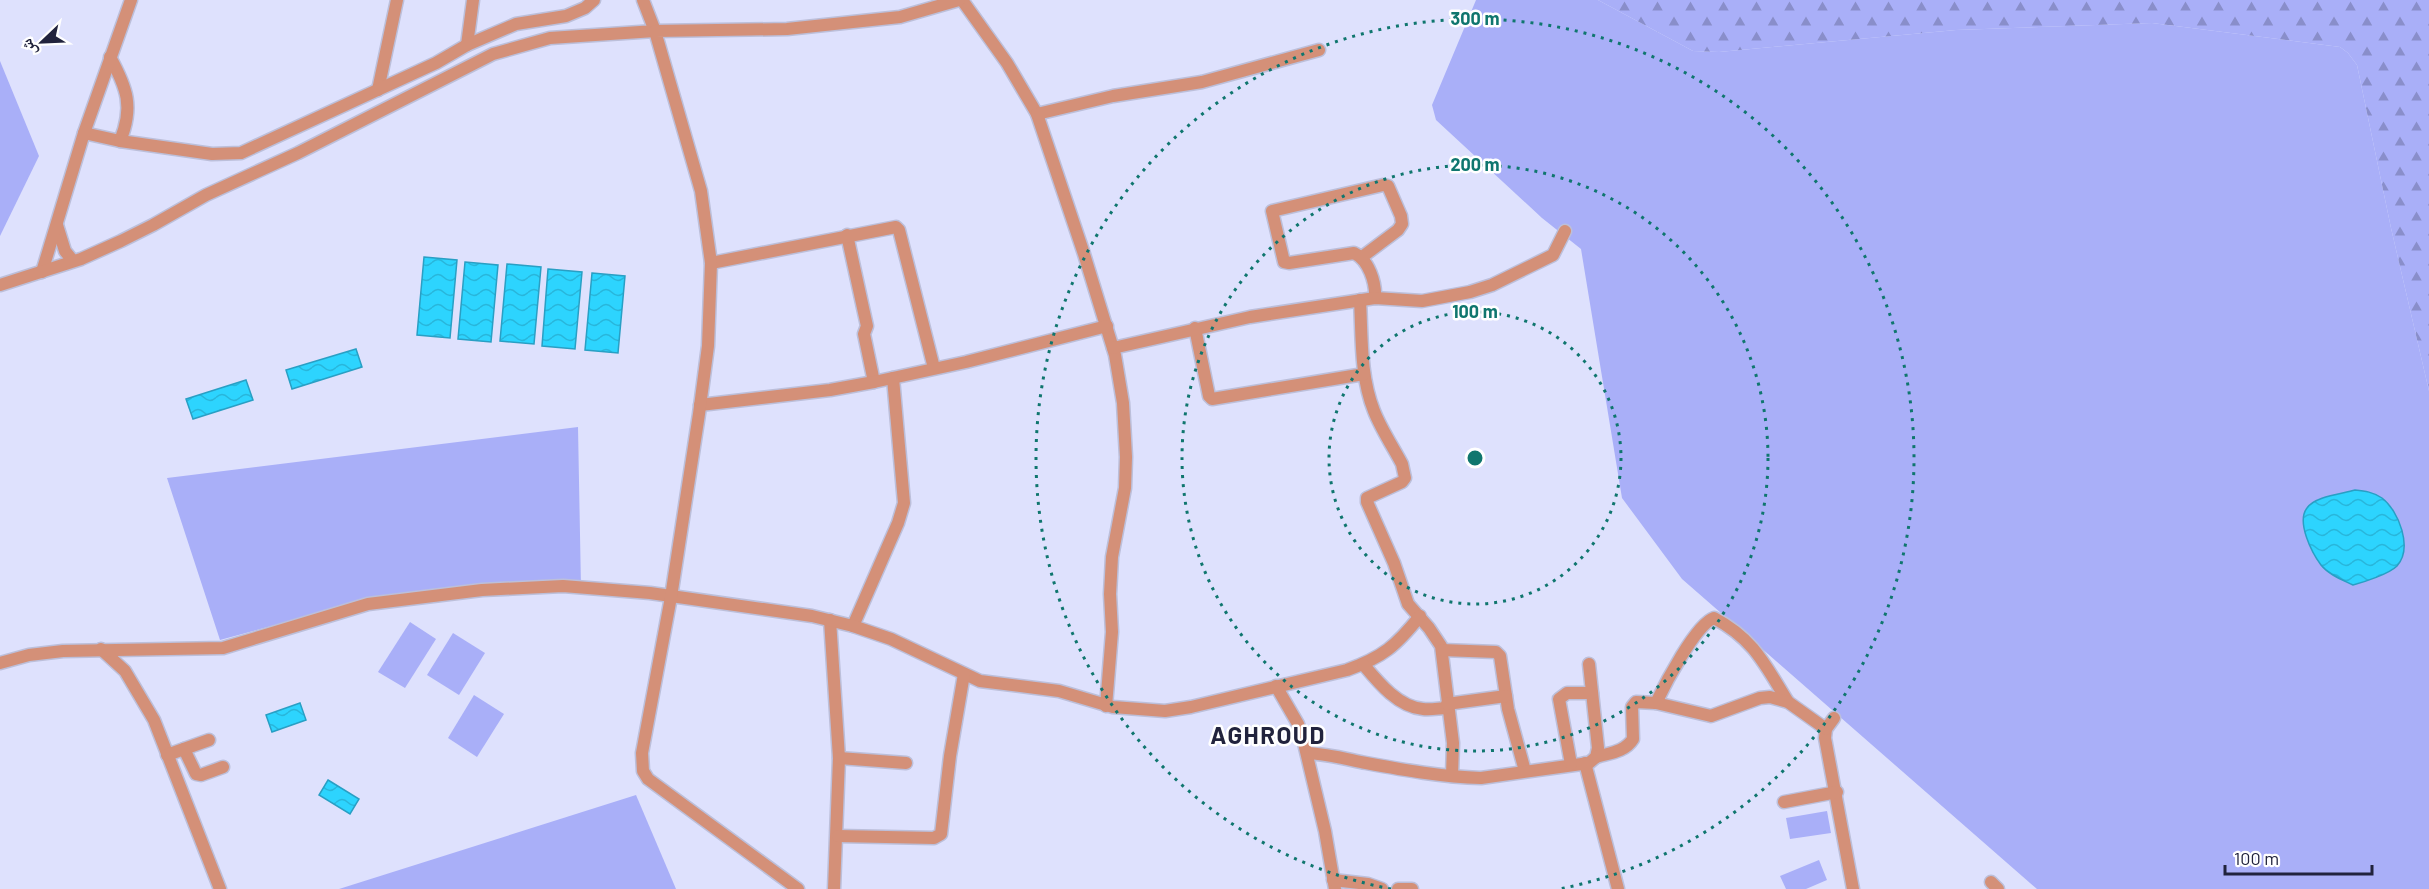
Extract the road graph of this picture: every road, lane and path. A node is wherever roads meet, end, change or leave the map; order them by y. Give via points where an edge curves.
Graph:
1 (131, 0) edge
2 (397, 0) edge
3 (473, 0) edge
4 (594, 0) edge
5 (643, 0) edge
6 (960, 0) edge
7 (655, 31) junction
8 (467, 45) junction
9 (1319, 50) dead end
10 (110, 57) junction
11 (378, 90) junction
12 (1037, 114) junction
13 (84, 133) junction
14 (120, 141) junction
15 (57, 224) junction
16 (1565, 231) dead end
17 (847, 235) junction
18 (1362, 257) junction
19 (73, 261) junction
20 (711, 263) junction
21 (42, 272) junction
22 (0, 285) edge
23 (1375, 298) junction
24 (1360, 300) junction
25 (1107, 326) junction
26 (1195, 328) junction
27 (1113, 348) junction
28 (934, 368) junction
29 (1364, 374) junction
30 (893, 378) junction
31 (874, 382) junction
32 (700, 405) junction
33 (671, 597) junction
34 (1420, 616) junction
35 (830, 620) junction
36 (853, 626) junction
37 (101, 649) junction
38 (1442, 650) junction
39 (0, 663) edge
40 (1363, 664) junction
41 (1589, 664) dead end
42 (964, 674) junction
43 (1276, 686) junction
44 (1592, 693) junction
45 (1506, 696) junction
46 (1788, 702) junction
47 (1656, 703) junction
48 (1106, 706) junction
49 (1447, 706) junction
50 (1834, 718) dead end
51 (1826, 729) junction
52 (209, 740) dead end
53 (184, 749) junction
54 (1307, 753) junction
55 (167, 755) junction
56 (839, 758) junction
57 (1591, 760) junction
58 (906, 763) dead end
59 (1571, 764) junction
60 (223, 767) dead end
61 (1525, 771) junction
62 (1452, 776) junction
63 (1837, 792) junction
64 (1784, 802) dead end
65 (838, 836) junction
66 (1334, 884) edge
67 (785, 885) edge
68 (220, 889) edge
69 (798, 889) edge
70 (834, 889) edge
71 (1382, 889) edge
72 (1398, 889) edge
73 (1412, 889) edge
74 (1618, 889) edge
75 (1853, 889) edge

1 - 10 street
2 - 11 street
3 - 8 street
4 - 8 street via 566,16 516,24
5 - 7 street
6 - 7 street via 900,17 787,29
6 - 12 street via 1007,63
7 - 19 street via 550,38 493,54 153,225
7 - 20 street via 700,191
8 - 11 street
9 - 12 street via 1202,82 1113,96
10 - 13 street
10 - 14 street via 124,85 129,112
11 - 14 street via 241,153 212,154
12 - 25 street
13 - 14 street
13 - 15 street
15 - 19 street via 65,251
15 - 21 street
16 - 23 street via 1553,255 1485,288 1422,302
17 - 20 street
17 - 28 street via 891,226 899,230
17 - 31 street via 867,326 864,334
18 - 18 street via 1354,253 1284,262 1272,211 1388,186 1402,224
18 - 23 street via 1376,286
19 - 21 street
20 - 32 street via 708,346
21 - 22 street
23 - 24 street
24 - 26 street
24 - 29 street
25 - 27 street
25 - 28 street
26 - 27 street
26 - 29 street via 1212,399
27 - 48 street via 1123,404 1126,457 1125,488 1112,557
28 - 30 street
29 - 34 street via 1374,410 1402,464 1405,478 1367,498 1367,502 1408,604
30 - 31 street
30 - 36 street via 904,503
31 - 32 street
32 - 33 street
33 - 35 street
33 - 37 street via 563,586 470,592 368,604 223,648
33 - 67 street via 642,753 643,771 648,779
34 - 38 street
34 - 40 street via 1388,651
35 - 36 street
35 - 56 street
36 - 42 street via 928,654
37 - 39 street via 29,655
37 - 55 street via 135,686
38 - 45 street via 1496,652 1500,656
38 - 49 street
40 - 43 street
40 - 49 street via 1381,685 1410,705 1423,709
41 - 44 street
42 - 48 street via 980,681 1059,691
42 - 65 street via 941,834 934,838
43 - 48 street via 1166,711
43 - 54 street via 1298,724
44 - 57 street via 1598,748
44 - 59 street via 1568,693 1559,699
45 - 49 street
45 - 61 street
46 - 47 street via 1760,698 1711,716
46 - 47 street via 1753,645 1714,618 1703,624
46 - 51 street
47 - 57 street via 1633,704 1630,743
49 - 62 street via 1453,743
50 - 51 street
51 - 63 street
52 - 53 street
53 - 55 street
53 - 60 street via 196,774
54 - 62 street via 1333,754 1381,766
54 - 66 street
55 - 68 street
56 - 58 street
56 - 65 street
57 - 59 street
57 - 74 street
59 - 61 street
61 - 62 street via 1481,778
63 - 64 street
63 - 75 street
65 - 70 street
66 - 71 street via 1368,884
67 - 69 street
72 - 73 street

